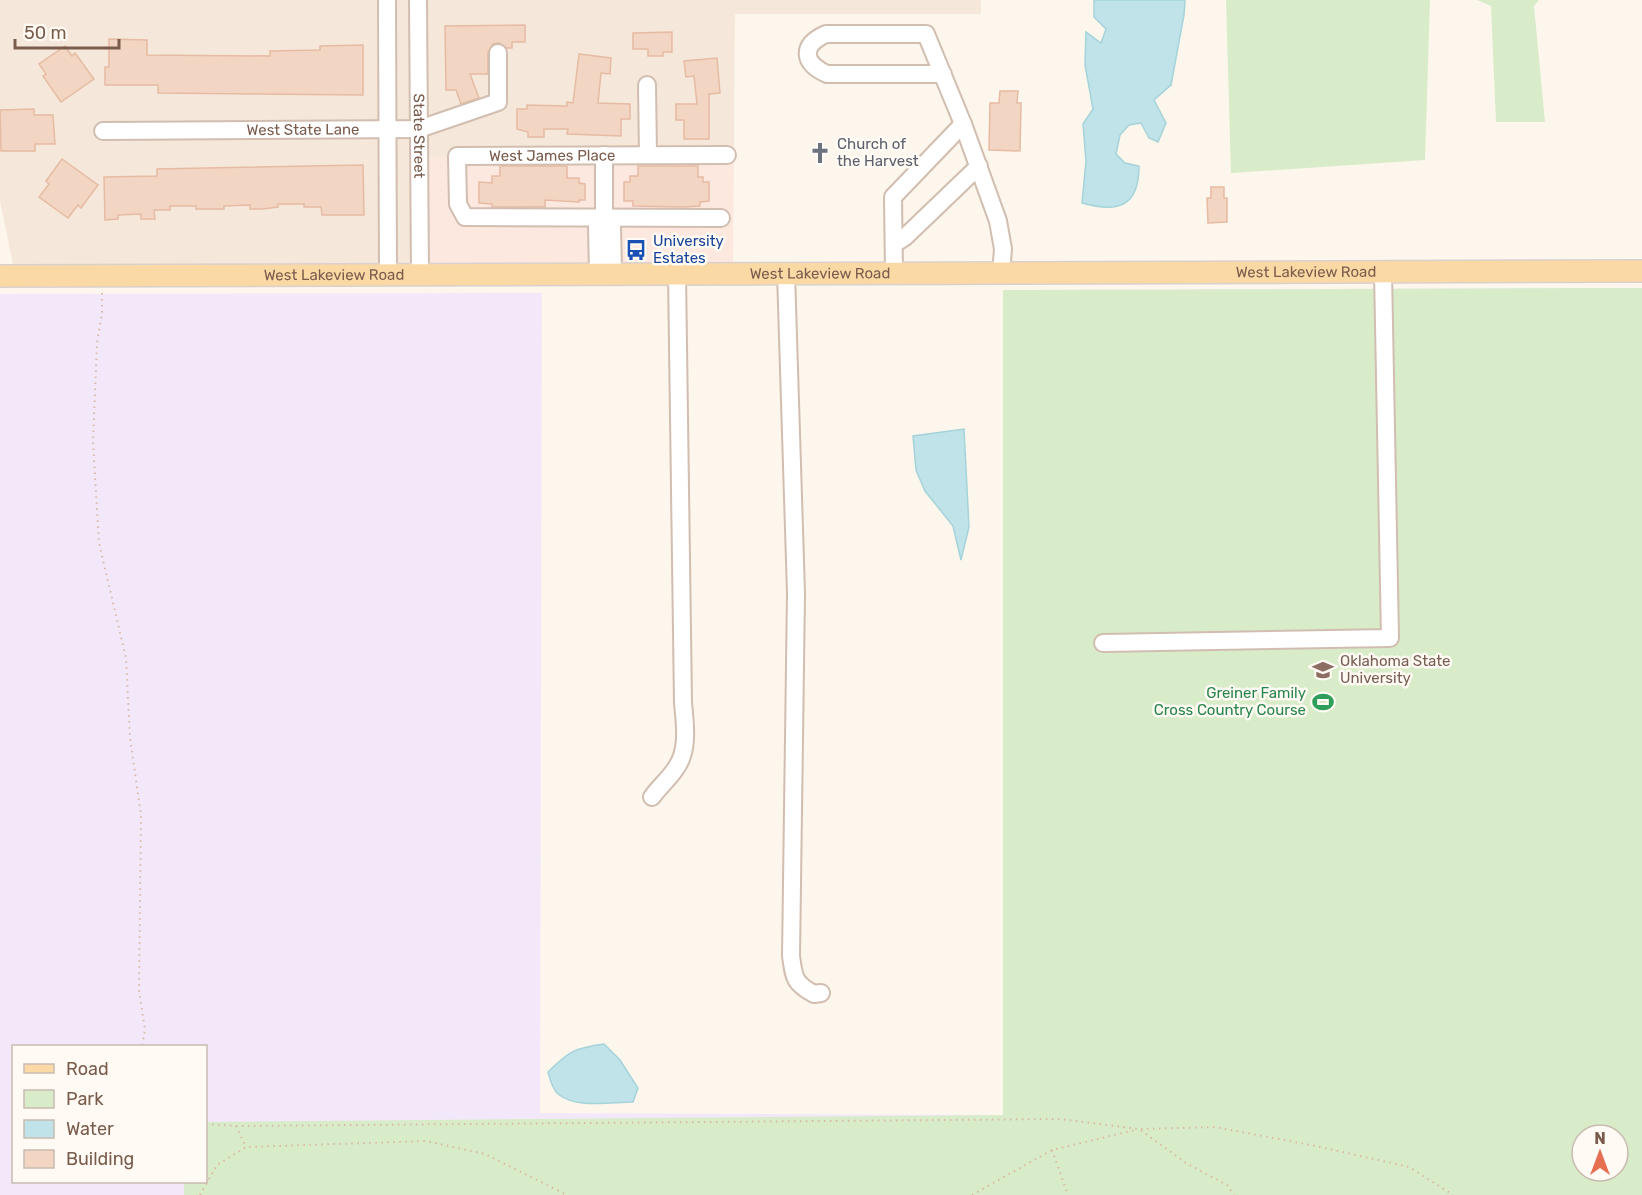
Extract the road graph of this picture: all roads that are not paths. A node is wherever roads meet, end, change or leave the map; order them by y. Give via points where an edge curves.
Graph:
1 (387, 0) edge
2 (418, 0) edge
3 (498, 53) dead end
4 (943, 74) junction
5 (647, 85) dead end
6 (963, 124) junction
7 (419, 129) junction
8 (387, 130) junction
9 (103, 131) dead end
10 (604, 155) junction
11 (648, 155) junction
12 (728, 155) dead end
13 (979, 166) junction
14 (604, 217) junction
15 (722, 218) dead end
16 (894, 244) junction
17 (1642, 271) edge
18 (1383, 272) junction
19 (605, 273) junction
20 (677, 273) junction
21 (786, 273) junction
22 (894, 273) junction
23 (1001, 273) junction
24 (388, 274) junction
25 (420, 274) junction
26 (0, 276) edge
27 (1103, 643) dead end
28 (652, 797) dead end
29 (821, 993) dead end

1 - 8 street
2 - 7 street, State Street
3 - 7 street, West State Lane via 498,102
4 - 4 street via 926,34 826,34 814,39 808,49 808,60 814,69 827,74
4 - 6 street
5 - 11 street
6 - 13 street
6 - 16 street via 893,197
7 - 8 street, West State Lane
7 - 25 street, State Street
8 - 9 street, West State Lane
8 - 24 street
10 - 11 street, West James Place
10 - 14 street
10 - 14 street, West James Place via 457,156 458,204 465,217
11 - 12 street, West James Place
13 - 16 street
13 - 23 street via 998,221 1003,249
14 - 15 street
14 - 19 street via 612,226
16 - 22 street
17 - 18 main road, West Lakeview Road
18 - 23 main road, West Lakeview Road
18 - 27 street via 1390,638
19 - 20 main road, West Lakeview Road
19 - 25 main road, West Lakeview Road
20 - 21 main road, West Lakeview Road
20 - 28 street via 686,731 677,767
21 - 22 main road, West Lakeview Road
21 - 29 street via 796,593 791,956 794,977 801,987
22 - 23 main road, West Lakeview Road
24 - 25 main road, West Lakeview Road
24 - 26 main road, West Lakeview Road

